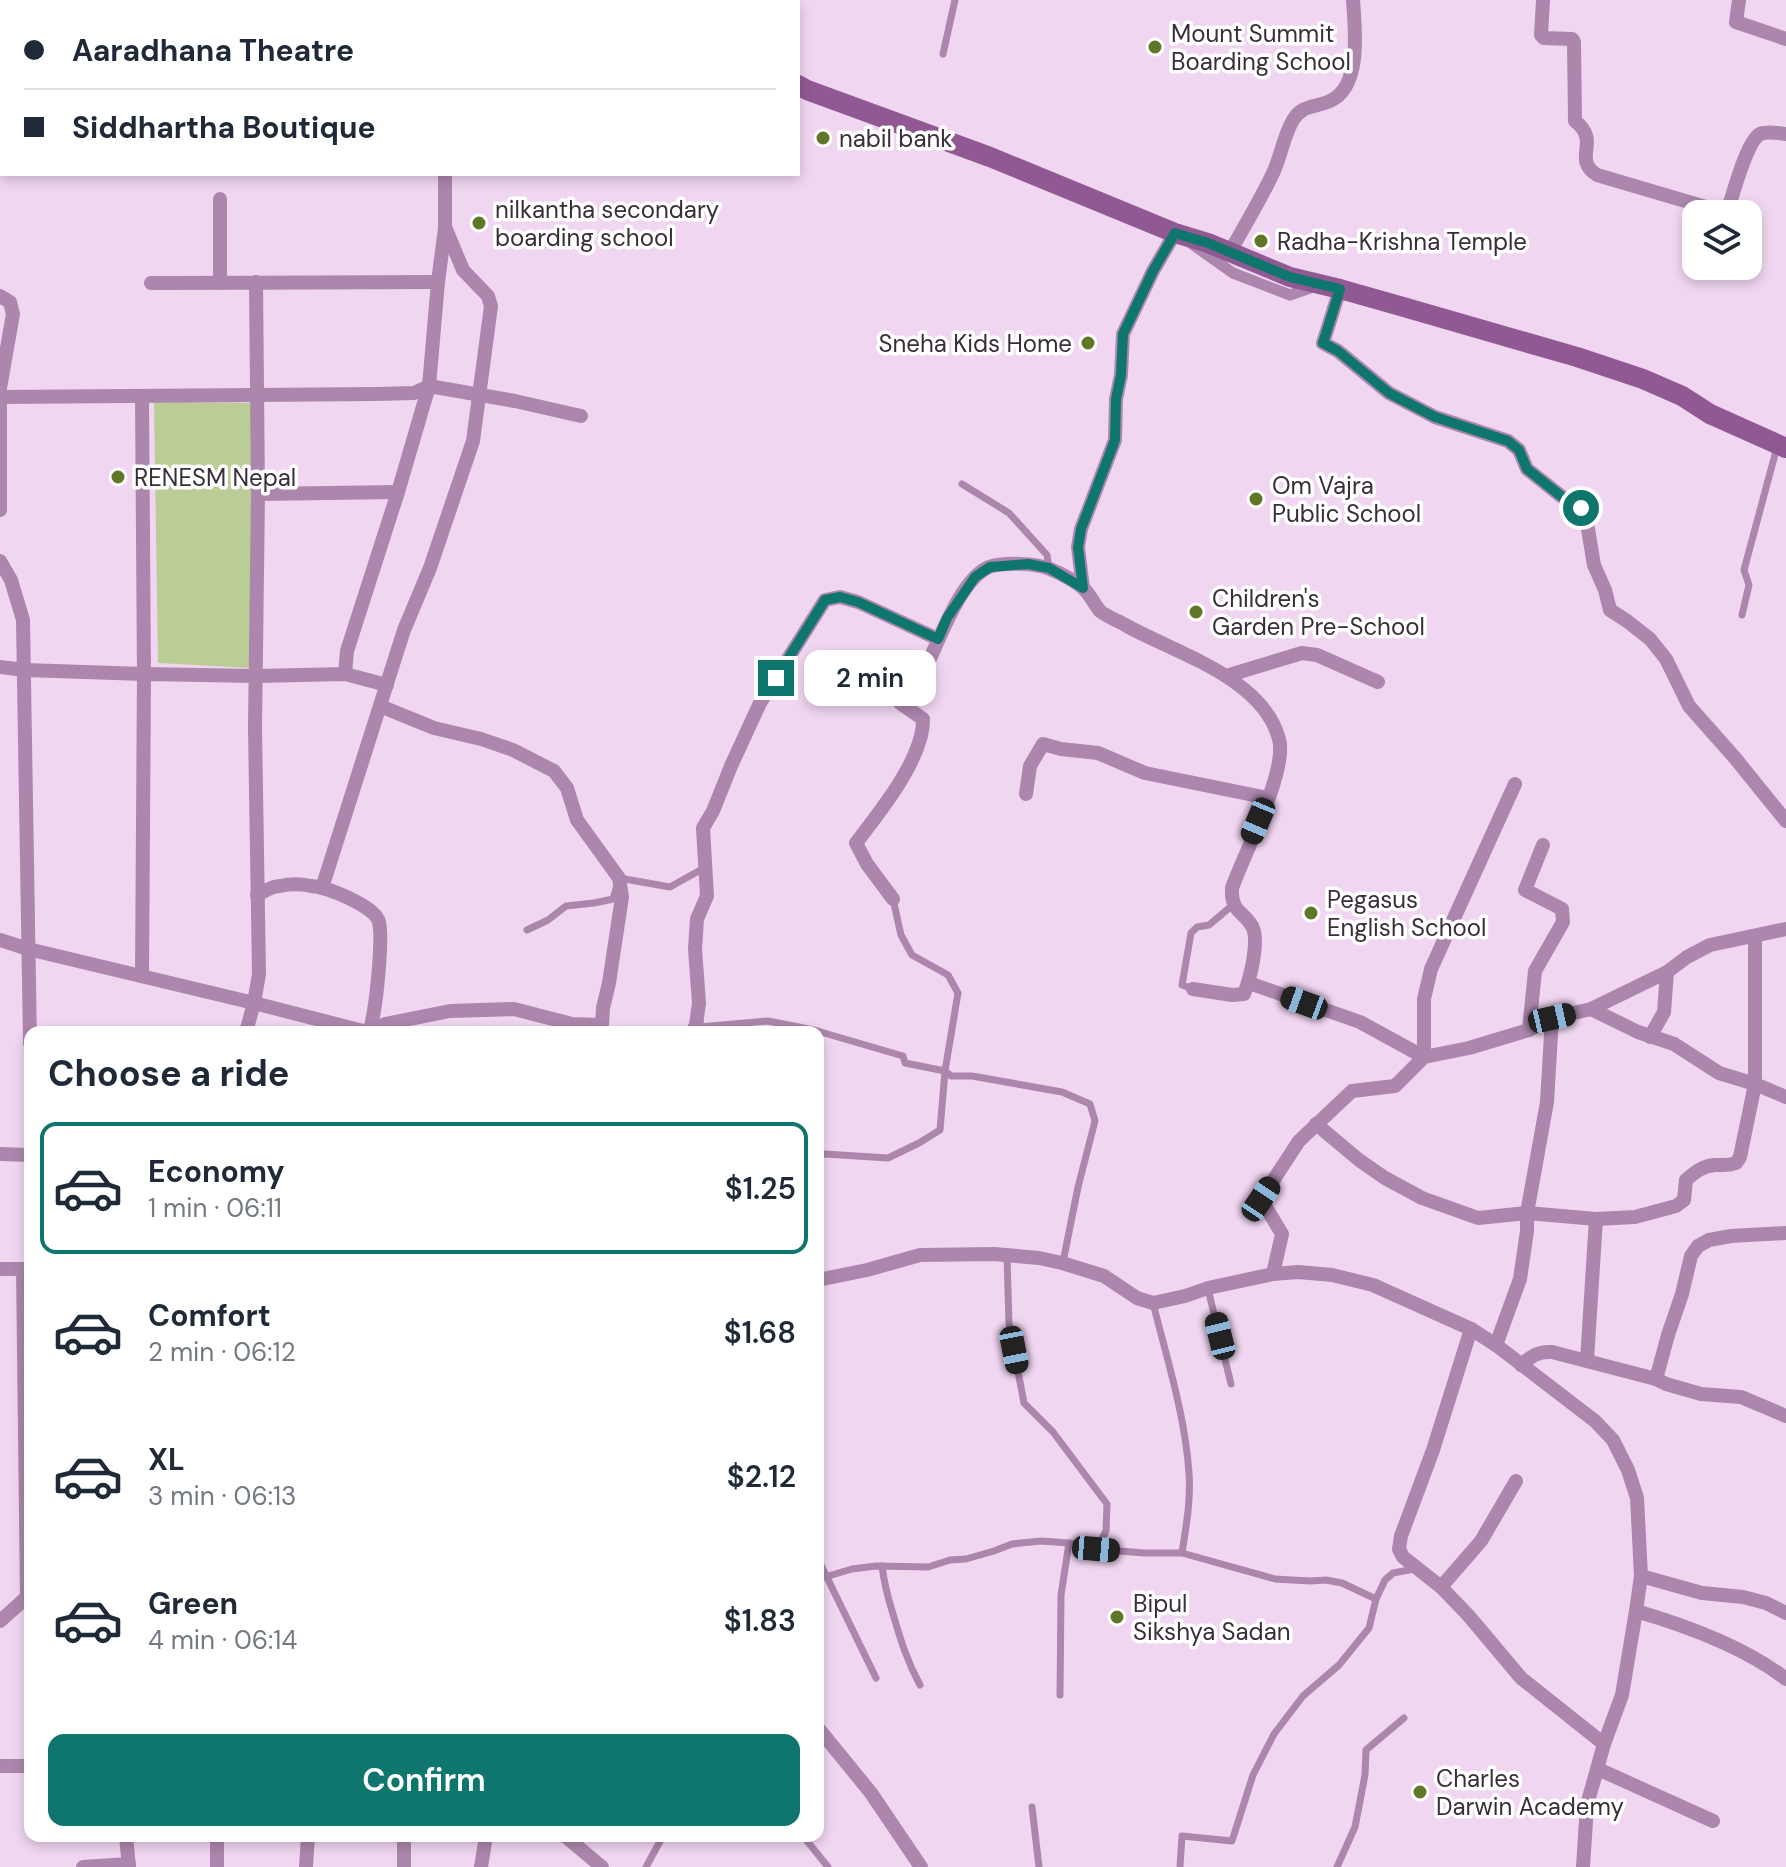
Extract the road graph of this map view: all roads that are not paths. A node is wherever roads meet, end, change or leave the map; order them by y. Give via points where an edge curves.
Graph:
1 (955, 0) edge
2 (1353, 0) edge
3 (1543, 0) edge
4 (1739, 0) edge
5 (1786, 39) edge
6 (943, 54) dead end
7 (800, 86) edge
8 (1786, 134) edge
9 (445, 176) edge
10 (220, 199) dead end
11 (445, 227) junction
12 (1175, 233) junction
13 (1230, 252) junction
14 (256, 282) junction
15 (438, 282) junction
16 (151, 283) dead end
17 (220, 283) junction
18 (1330, 286) junction
19 (0, 296) edge
20 (429, 386) junction
21 (256, 395) junction
22 (481, 395) junction
23 (0, 397) edge
24 (142, 397) junction
25 (581, 416) dead end
26 (1782, 446) edge
27 (962, 484) dead end
28 (398, 492) junction
29 (258, 494) junction
30 (0, 510) edge
31 (0, 561) edge
32 (1049, 568) junction
33 (1083, 588) junction
34 (1742, 615) dead end
35 (938, 639) junction
36 (0, 667) edge
37 (25, 670) junction
38 (144, 674) junction
39 (345, 674) junction
40 (257, 676) junction
41 (1226, 676) junction
42 (1378, 682) dead end
43 (387, 685) junction
44 (380, 706) junction
45 (1515, 784) dead end
46 (1026, 794) dead end
47 (1268, 798) junction
48 (1786, 821) edge
49 (1543, 845) dead end
50 (704, 868) junction
51 (619, 878) junction
52 (322, 888) junction
53 (257, 895) junction
54 (893, 899) joint
55 (1234, 904) junction
56 (1786, 929) edge
57 (527, 930) dead end
58 (1755, 936) junction
59 (0, 940) edge
60 (28, 949) junction
61 (1667, 972) junction
62 (142, 976) junction
63 (1249, 983) junction
64 (1193, 989) joint
65 (254, 1003) junction
66 (699, 1003) junction
67 (1591, 1009) junction
68 (1552, 1018) junction
69 (30, 1026) edge
70 (248, 1026) edge
71 (345, 1026) edge
72 (372, 1026) edge
73 (381, 1026) edge
74 (695, 1026) edge
75 (700, 1026) edge
76 (711, 1026) edge
77 (794, 1026) edge
78 (1529, 1030) junction
79 (824, 1033) edge
80 (1650, 1037) junction
81 (1424, 1057) junction
82 (945, 1071) junction
83 (1755, 1084) junction
84 (1786, 1097) edge
85 (1316, 1124) junction
86 (0, 1154) edge
87 (824, 1154) edge
88 (24, 1155) edge
89 (1527, 1213) junction
90 (1596, 1219) junction
91 (1786, 1233) edge
92 (1007, 1256) junction
93 (1062, 1263) junction
94 (0, 1269) edge
95 (24, 1269) edge
96 (1273, 1274) junction
97 (824, 1279) edge
98 (1208, 1288) junction
99 (1153, 1303) junction
100 (1471, 1329) junction
101 (1496, 1345) junction
102 (1587, 1360) junction
103 (1521, 1365) junction
104 (1656, 1379) junction
105 (1231, 1384) dead end
106 (1786, 1416) edge
107 (1516, 1481) dead end
108 (1069, 1543) junction
109 (1096, 1549) junction
110 (1182, 1553) junction
111 (882, 1566) junction
112 (1417, 1568) junction
113 (1641, 1576) junction
114 (824, 1577) edge
115 (824, 1582) edge
116 (1441, 1587) junction
117 (1376, 1599) junction
118 (24, 1602) edge
119 (1636, 1611) junction
120 (1786, 1613) edge
121 (0, 1621) edge
122 (876, 1678) dead end
123 (1786, 1679) edge
124 (920, 1685) dead end
125 (1060, 1695) dead end
126 (1404, 1718) dead end
127 (824, 1735) edge
128 (1604, 1744) junction
129 (0, 1766) edge
130 (24, 1766) edge
131 (1598, 1769) junction
132 (1032, 1807) dead end
133 (1713, 1821) dead end
134 (127, 1842) edge
135 (217, 1842) edge
136 (308, 1842) edge
137 (404, 1842) edge
138 (485, 1842) edge
139 (572, 1842) edge
140 (660, 1842) edge
141 (808, 1842) edge
142 (578, 1848) junction
143 (129, 1865) edge
144 (83, 1867) edge
145 (217, 1867) edge
146 (306, 1867) edge
147 (404, 1867) edge
148 (481, 1867) edge
149 (579, 1867) edge
150 (602, 1867) edge
151 (646, 1867) edge
152 (828, 1867) edge
153 (921, 1867) edge
154 (1039, 1867) edge
155 (1180, 1867) edge
156 (1337, 1867) edge
157 (1583, 1867) edge

1 - 6 lane
2 - 13 street via 1356,40 1347,86 1331,101 1303,108 1293,120 1274,171
3 - 8 street via 1541,35 1574,42 1575,121 1588,137 1586,161 1597,175 1725,210 1755,137
4 - 5 street via 1736,22
7 - 12 main road
9 - 11 street
10 - 17 street
11 - 15 street
11 - 22 street via 463,270 491,306
12 - 13 main road
12 - 18 street via 1233,273 1290,295
12 - 33 street via 1123,334 1115,440 1078,547
13 - 18 main road via 1270,270
14 - 15 street
14 - 17 street
14 - 21 street
15 - 20 street
16 - 17 street
18 - 26 main road via 1643,379
18 - 48 street via 1323,343 1389,393 1435,417 1508,441 1519,450 1527,469 1581,508 1610,610 1650,639 1689,706
19 - 23 street via 10,302 13,314
20 - 21 street via 414,393
20 - 22 street
20 - 28 street
21 - 24 street
21 - 29 street
22 - 25 street
22 - 43 street via 473,441
23 - 24 street
23 - 30 street
24 - 38 street
26 - 34 lane via 1744,570 1749,585
27 - 32 lane via 1009,513 1047,555
28 - 29 street
28 - 39 street via 347,651
29 - 40 street
31 - 37 street via 23,620
32 - 33 street
32 - 35 street via 990,567 975,577
33 - 41 street via 1101,611
35 - 50 street via 858,602 825,600 760,703 703,828
35 - 54 street via 924,671 900,703 923,719 921,735 905,774 856,843
36 - 37 street
37 - 38 street
37 - 60 street
38 - 40 street
38 - 62 street
39 - 40 street
39 - 43 street
40 - 53 street
41 - 42 street via 1302,653
41 - 47 street via 1261,707 1280,741 1279,768
43 - 44 street
44 - 51 street via 513,750 554,771 567,788 577,820
44 - 52 street
45 - 81 street via 1431,969 1424,999
46 - 47 street via 1030,766 1043,744 1098,753 1145,773
47 - 55 street via 1232,888
49 - 78 street via 1525,890 1562,909 1563,922 1535,971
50 - 51 lane via 670,887
50 - 66 street via 707,896 697,919 695,949
51 - 57 lane via 613,899 566,906
51 - 73 street via 622,897 602,1025 572,1024 514,1009 450,1011
52 - 53 street via 277,886
52 - 72 street via 363,905 379,922
53 - 65 street via 259,974
54 - 82 lane via 912,955 948,975 958,993
55 - 63 street via 1256,939
55 - 64 lane via 1191,933 1182,985
56 - 58 street
58 - 61 street via 1710,945
58 - 83 street
59 - 60 street
60 - 62 street
60 - 69 street
61 - 67 street
61 - 80 street via 1664,1012
62 - 65 street
63 - 64 street via 1244,994
63 - 81 street via 1360,1022
65 - 70 street
65 - 71 street
66 - 74 street
66 - 75 lane
67 - 68 street
67 - 80 street
68 - 78 street
68 - 89 street via 1547,1102
76 - 77 lane via 768,1021
78 - 81 street
79 - 82 lane via 903,1056 905,1063
80 - 83 street via 1674,1044 1719,1073
81 - 85 street via 1395,1086 1352,1091
82 - 87 lane via 940,1130 888,1158
82 - 93 lane via 1062,1092 1090,1104 1095,1121
83 - 84 street
83 - 90 street via 1736,1163 1714,1164 1694,1173 1686,1180 1684,1200 1676,1206 1635,1217
85 - 89 street via 1359,1160 1422,1198 1478,1218
85 - 96 street via 1261,1199 1282,1234
86 - 88 street
89 - 90 street
89 - 101 street via 1520,1279
90 - 102 street
91 - 104 street via 1731,1236 1698,1246
92 - 93 street
92 - 97 street via 920,1255
92 - 109 lane via 1009,1324 1024,1403 1107,1504 1106,1531
93 - 99 street via 1104,1276
94 - 95 street
96 - 98 street
96 - 100 street via 1332,1275 1373,1285
98 - 99 street
98 - 105 lane
99 - 110 lane via 1182,1416 1189,1474
100 - 101 street
100 - 112 street via 1401,1536 1403,1557
101 - 103 street
102 - 103 street via 1542,1351
102 - 104 street
103 - 113 street via 1613,1440 1637,1498
104 - 106 street via 1701,1394 1741,1397
107 - 116 street via 1481,1541
108 - 109 lane
108 - 111 lane via 1012,1544 928,1567
108 - 125 lane via 1061,1595
109 - 110 lane
110 - 117 lane via 1275,1579 1342,1583
111 - 114 lane
111 - 124 lane via 905,1654
112 - 116 street
112 - 117 lane via 1393,1573
113 - 119 street
113 - 120 street via 1702,1593 1743,1597
115 - 122 lane
116 - 128 street via 1521,1678
117 - 155 lane via 1369,1628 1359,1642 1303,1696 1274,1734 1253,1775 1232,1841 1182,1836
118 - 121 street
119 - 123 street via 1725,1644
119 - 128 street via 1622,1695
126 - 156 lane via 1366,1750 1355,1827
127 - 153 street
128 - 131 street
129 - 130 street
131 - 133 street
131 - 157 street via 1587,1805
132 - 154 lane
134 - 143 street
135 - 145 street
136 - 146 street
137 - 147 street
138 - 148 street
139 - 142 street
140 - 151 lane
141 - 152 lane
142 - 149 street
142 - 150 street
143 - 144 street

